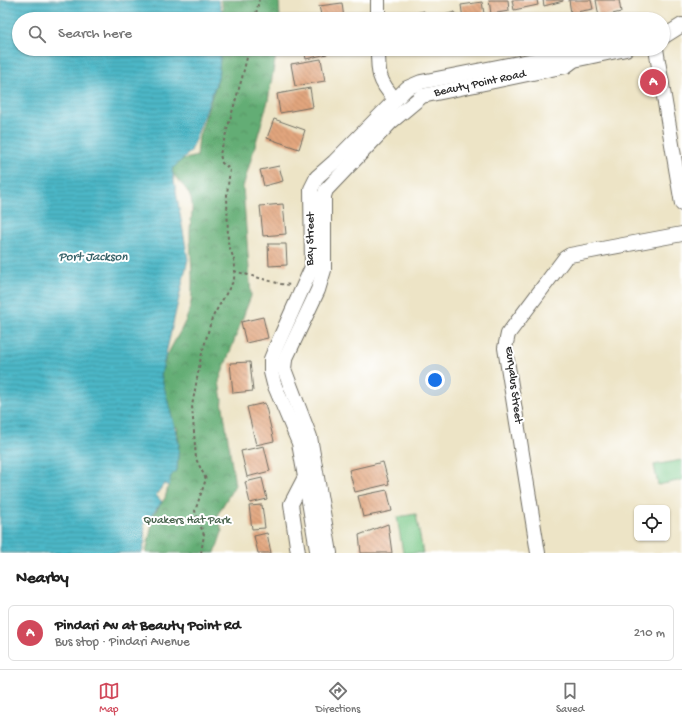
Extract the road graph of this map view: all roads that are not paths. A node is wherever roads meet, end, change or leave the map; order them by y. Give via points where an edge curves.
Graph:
1 (378, 0) edge
2 (378, 12) edge
3 (682, 25) edge
4 (670, 33) edge
5 (378, 56) edge
6 (555, 56) edge
7 (563, 56) edge
8 (593, 56) edge
9 (657, 56) edge
10 (574, 60) junction
11 (395, 99) junction
12 (392, 121) joint
13 (682, 204) edge
14 (682, 234) edge
15 (304, 286) junction
16 (318, 290) junction
17 (305, 478) junction
18 (298, 553) edge
19 (319, 553) edge
20 (330, 553) edge
21 (538, 553) edge

1 - 2 street
3 - 4 street
5 - 11 street via 381,81
6 - 11 street, Beauty Point Road via 421,82 407,88
7 - 10 street, Beauty Point Road
8 - 10 street, Beauty Point Road
9 - 13 street
10 - 12 street, Beauty Point Road via 566,66 422,96
11 - 15 street, Bay Street via 317,176 311,189 312,267
12 - 16 street, Bay Street via 326,190 324,270
14 - 21 street, Euryalus Street via 570,255 565,258 508,334 505,348
15 - 16 street
15 - 17 street, Bay Street via 271,359 271,372 299,443
16 - 20 street, Bay Street via 284,369 310,437
17 - 18 street via 291,504
17 - 19 street, Bay Street

